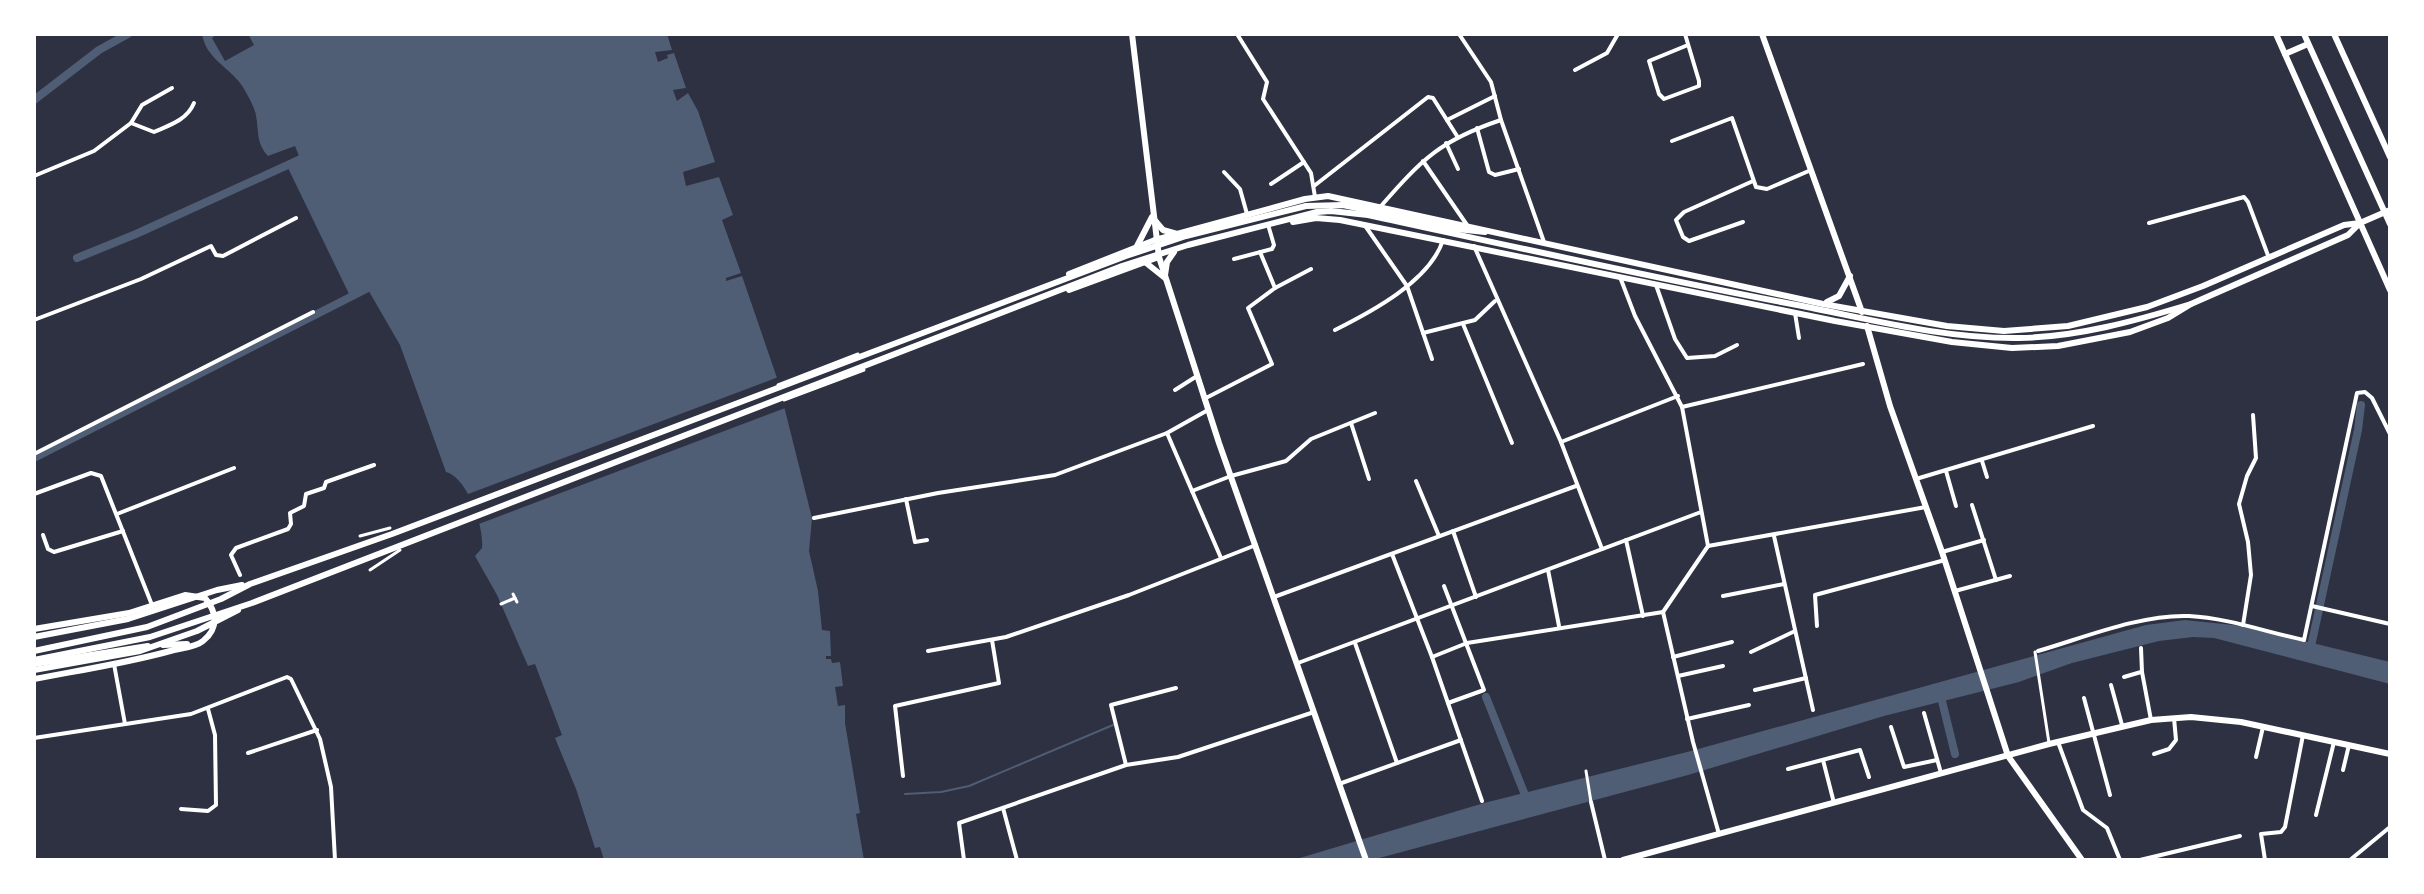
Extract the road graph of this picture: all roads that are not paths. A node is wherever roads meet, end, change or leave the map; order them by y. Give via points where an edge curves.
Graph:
1 (1132, 34) edge
2 (1237, 34) edge
3 (1459, 34) edge
4 (1618, 34) edge
5 (1685, 34) edge
6 (1762, 34) edge
7 (2276, 34) edge
8 (2304, 34) edge
9 (2334, 34) edge
10 (2308, 44) junction
11 (1688, 45) junction
12 (2285, 54) junction
13 (1575, 70) dead end
14 (172, 88) dead end
15 (1496, 96) junction
16 (194, 103) dead end
17 (1447, 120) junction
18 (1501, 120) junction
19 (131, 123) junction
20 (1477, 128) junction
21 (1457, 136) junction
22 (1672, 141) dead end
23 (1446, 143) junction
24 (2390, 157) edge
25 (1422, 161) junction
26 (1304, 162) junction
27 (1458, 169) dead end
28 (1519, 169) junction
29 (1811, 170) junction
30 (1224, 172) dead end
31 (34, 176) edge
32 (1753, 181) junction
33 (1271, 184) dead end
34 (1314, 186) junction
35 (1315, 197) junction
36 (1381, 206) junction
37 (2387, 211) edge
38 (1247, 216) junction
39 (1152, 217) junction
40 (296, 218) dead end
41 (1743, 222) dead end
42 (2149, 223) dead end
43 (2360, 223) junction
44 (1365, 224) junction
45 (2390, 224) edge
46 (1467, 225) junction
47 (1269, 228) junction
48 (1485, 232) junction
49 (1178, 233) junction
50 (1155, 240) junction
51 (1443, 240) junction
52 (1545, 244) junction
53 (1474, 246) junction
54 (1136, 248) junction
55 (1177, 251) junction
56 (1260, 252) junction
57 (1159, 257) junction
58 (2269, 258) junction
59 (1234, 259) dead end
60 (1145, 262) junction
61 (1311, 269) dead end
62 (1850, 275) junction
63 (1620, 277) junction
64 (1165, 278) junction
65 (1656, 285) junction
66 (1407, 286) junction
67 (1275, 288) junction
68 (2390, 290) edge
69 (1496, 300) junction
70 (1823, 304) junction
71 (2191, 304) junction
72 (1862, 311) junction
73 (313, 312) dead end
74 (1795, 313) junction
75 (34, 320) edge
76 (1463, 324) junction
77 (1867, 326) junction
78 (1335, 330) dead end
79 (1885, 330) junction
80 (921, 332) junction
81 (1423, 333) junction
82 (1799, 338) dead end
83 (926, 344) junction
84 (1737, 345) dead end
85 (1872, 346) junction
86 (858, 356) junction
87 (1432, 359) dead end
88 (1863, 364) dead end
89 (862, 368) junction
90 (1197, 376) junction
91 (778, 385) dead end
92 (1175, 390) dead end
93 (1678, 396) junction
94 (1204, 399) junction
95 (784, 400) dead end
96 (1682, 407) junction
97 (1208, 410) junction
98 (1375, 413) dead end
99 (2253, 415) dead end
100 (1351, 423) junction
101 (2093, 426) dead end
102 (1167, 433) junction
103 (2390, 434) edge
104 (1561, 442) junction
105 (1512, 443) dead end
106 (34, 454) edge
107 (1982, 461) junction
108 (374, 465) dead end
109 (234, 468) dead end
110 (1946, 471) junction
111 (1231, 476) junction
112 (1987, 477) dead end
113 (1369, 479) dead end
114 (1916, 479) junction
115 (1416, 481) dead end
116 (1577, 486) junction
117 (1192, 491) junction
118 (34, 494) edge
119 (906, 499) junction
120 (1972, 505) dead end
121 (1956, 506) dead end
122 (1926, 507) junction
123 (1701, 512) junction
124 (117, 514) junction
125 (814, 518) dead end
126 (390, 528) dead end
127 (123, 531) junction
128 (1453, 531) junction
129 (43, 535) dead end
130 (360, 536) dead end
131 (1439, 536) junction
132 (1774, 536) junction
133 (927, 540) dead end
134 (1626, 540) junction
135 (1984, 540) junction
136 (1256, 545) junction
137 (1708, 546) junction
138 (1602, 549) junction
139 (400, 550) dead end
140 (1392, 554) junction
141 (1944, 556) junction
142 (1221, 558) junction
143 (370, 570) dead end
144 (1548, 570) junction
145 (240, 575) dead end
146 (2010, 576) dead end
147 (1996, 580) junction
148 (250, 584) junction
149 (1784, 584) junction
150 (1444, 586) dead end
151 (1955, 591) junction
152 (1723, 596) dead end
153 (1274, 597) junction
154 (1476, 597) junction
155 (515, 598) dead end
156 (252, 603) junction
157 (501, 604) dead end
158 (152, 605) junction
159 (1452, 606) junction
160 (2314, 607) junction
161 (1663, 612) junction
162 (1643, 616) junction
163 (1418, 619) junction
164 (2390, 624) edge
165 (2243, 625) junction
166 (1559, 626) junction
167 (1817, 626) dead end
168 (34, 629) edge
169 (1795, 631) junction
170 (34, 637) edge
171 (992, 639) junction
172 (1732, 642) dead end
173 (1355, 643) junction
174 (1467, 643) junction
175 (195, 645) junction
176 (2141, 648) dead end
177 (34, 651) edge
178 (928, 651) dead end
179 (1751, 652) dead end
180 (2036, 653) joint
181 (1432, 657) junction
182 (1673, 657) junction
183 (34, 662) edge
184 (1298, 663) junction
185 (114, 664) junction
186 (1723, 666) dead end
187 (34, 670) edge
188 (2142, 672) junction
189 (1678, 676) junction
190 (2124, 677) dead end
191 (1806, 678) junction
192 (34, 679) edge
193 (2111, 685) dead end
194 (1176, 688) dead end
195 (1755, 690) dead end
196 (2084, 698) dead end
197 (1448, 703) junction
198 (1749, 705) dead end
199 (208, 709) junction
200 (1813, 710) dead end
201 (1314, 712) junction
202 (1924, 713) dead end
203 (2174, 718) junction
204 (1687, 719) junction
205 (2151, 720) junction
206 (125, 724) junction
207 (2122, 725) junction
208 (1891, 727) dead end
209 (2263, 727) junction
210 (317, 730) junction
211 (2092, 733) junction
212 (2303, 735) junction
213 (34, 738) edge
214 (1461, 740) junction
215 (2058, 742) junction
216 (2334, 742) junction
217 (2049, 744) junction
218 (2349, 745) junction
219 (248, 753) dead end
220 (2154, 754) dead end
221 (2390, 754) edge
222 (2008, 756) junction
223 (2256, 757) dead end
224 (1823, 760) junction
225 (1937, 760) junction
226 (1397, 763) junction
227 (1126, 765) junction
228 (1788, 769) dead end
229 (2343, 770) dead end
230 (1941, 773) junction
231 (1586, 774) dead end
232 (903, 776) dead end
233 (1869, 777) dead end
234 (1339, 784) junction
235 (2110, 795) dead end
236 (1482, 801) dead end
237 (1591, 802) joint
238 (1834, 803) junction
239 (1003, 808) junction
240 (181, 809) dead end
241 (2316, 815) dead end
242 (2390, 827) edge
243 (1719, 834) junction
244 (2240, 836) dead end
245 (335, 860) edge
246 (964, 860) edge
247 (1017, 860) edge
248 (1366, 860) edge
249 (1605, 860) edge
250 (1623, 860) edge
251 (2082, 860) edge
252 (2120, 860) edge
253 (2140, 860) edge
254 (2265, 860) edge
255 (2350, 860) edge

1 - 39 main road
2 - 26 street via 1267,82 1263,99
3 - 15 street
4 - 13 street via 1607,53
5 - 11 street
6 - 29 main road
7 - 12 main road
8 - 10 main road
9 - 24 main road
10 - 12 main road
10 - 37 main road
11 - 11 street via 1699,86 1664,99 1649,61
12 - 43 main road
14 - 19 street via 139,108
15 - 17 street
15 - 18 street
16 - 19 street via 182,119 154,132
17 - 21 street
17 - 34 street via 1428,97
18 - 20 street
18 - 28 street
19 - 31 street via 94,151
20 - 21 street
20 - 28 street via 1489,172
21 - 23 street
22 - 32 street via 1732,118
23 - 25 street
23 - 27 street
25 - 36 street
25 - 46 street
26 - 33 street
26 - 34 street
28 - 52 street
29 - 32 street via 1767,189
29 - 62 main road
30 - 38 street via 1240,189
32 - 41 street via 1676,220 1689,241
34 - 35 street
35 - 36 main road
35 - 38 main road
36 - 46 main road
37 - 43 main road
37 - 45 main road
38 - 49 main road
39 - 49 main road via 1163,230
39 - 50 main road
39 - 54 main road
40 - 75 street via 223,256 211,246
42 - 58 street via 2244,197
43 - 58 main road
43 - 68 main road
43 - 71 main road via 2338,241
44 - 47 main road via 1316,218
44 - 51 main road
44 - 66 street
46 - 48 main road
47 - 55 main road
47 - 56 street via 1274,247
48 - 52 main road
48 - 148 main road via 1324,204 1186,236
49 - 50 main road
49 - 55 main road
50 - 54 main road
50 - 57 main road
51 - 53 main road
51 - 66 street
52 - 70 main road
53 - 63 main road
53 - 69 street
54 - 80 main road
55 - 57 main road
55 - 64 main road via 1167,262
56 - 59 street
56 - 67 street
57 - 60 main road
57 - 64 main road
58 - 72 main road via 2175,298 2068,326 1979,330
60 - 64 main road
60 - 83 main road
61 - 67 street
62 - 70 main road via 1839,296
62 - 72 main road
63 - 65 main road
63 - 93 street
64 - 90 main road
65 - 74 main road
65 - 84 street via 1687,358 1715,356
66 - 78 street
66 - 81 street
67 - 94 street via 1248,311 1272,364
69 - 76 street via 1480,317
69 - 104 street
70 - 72 main road
71 - 79 main road via 2130,332 2039,348 1988,347
71 - 156 main road via 2069,335 1952,334 1368,215 1317,212 1111,270
72 - 77 main road
73 - 106 street
74 - 77 main road
74 - 82 street
76 - 81 street
76 - 105 street
77 - 79 main road
77 - 85 main road
79 - 85 main road
80 - 83 main road
80 - 86 main road
81 - 87 street
83 - 89 main road
85 - 114 main road
86 - 89 main road
86 - 91 street
88 - 96 street
89 - 95 street
90 - 92 street
90 - 94 main road
93 - 96 street
93 - 104 street
94 - 97 main road
96 - 123 street
97 - 102 street
97 - 111 main road
98 - 100 street
99 - 165 street via 2256,458 2239,504 2251,575
100 - 111 street via 1311,439 1286,461
100 - 113 street
101 - 107 street
102 - 117 street
102 - 119 street via 1055,475
103 - 160 street via 2372,398 2357,393
104 - 116 street
107 - 110 street
107 - 112 street
108 - 145 street via 306,494 304,506 290,513 288,529 232,551
109 - 124 street
110 - 114 street
110 - 121 street
111 - 117 street
111 - 136 main road
114 - 122 main road
115 - 131 street
116 - 128 street
116 - 138 street
117 - 142 street
118 - 124 street via 96,473
119 - 125 street
119 - 133 street via 915,542
120 - 135 street
122 - 132 street
122 - 141 main road
123 - 134 street
123 - 137 street
124 - 127 street
126 - 130 street
127 - 129 street via 54,552
127 - 158 street
128 - 131 street
128 - 154 street
131 - 140 street
132 - 137 street
132 - 149 street
134 - 138 street
134 - 162 street
135 - 141 street
135 - 147 street
136 - 142 street
136 - 153 main road
137 - 161 street
138 - 144 street
139 - 143 street
140 - 153 street
140 - 163 street
141 - 151 main road
141 - 167 street via 1815,595
142 - 171 street
144 - 154 street
144 - 166 street
146 - 147 street
147 - 151 street
148 - 170 main road via 128,619
148 - 177 main road via 147,627
149 - 152 street
149 - 169 street
150 - 159 street
151 - 222 main road
153 - 184 main road
154 - 159 street
155 - 157 street
156 - 183 main road via 150,637
156 - 187 main road via 197,631 140,651
158 - 168 main road
158 - 175 main road via 185,595 205,598 216,618 211,631
159 - 163 street
159 - 174 street
160 - 164 street
160 - 165 street via 2304,640
161 - 162 street
161 - 182 street
162 - 166 street
163 - 173 street
163 - 181 street
165 - 180 street via 2204,617 2164,617
166 - 174 street
169 - 179 street
169 - 191 street
171 - 178 street
171 - 232 street via 999,683 895,706
172 - 182 street
173 - 184 street
173 - 226 street
174 - 181 street
174 - 197 street via 1484,690
175 - 183 main road
175 - 185 main road
176 - 188 street
180 - 217 street
181 - 197 street
182 - 189 street
184 - 201 main road
185 - 192 main road
185 - 206 street
186 - 189 street
188 - 190 street
188 - 205 street
189 - 204 street
191 - 195 street
191 - 200 street
193 - 207 street
194 - 227 street via 1111,705
196 - 211 street
197 - 214 street
198 - 204 street
199 - 206 street
199 - 210 street via 287,677
199 - 240 street via 215,735 216,805 208,811
201 - 227 street via 1178,757
201 - 234 main road
202 - 225 street
203 - 205 main road
203 - 209 main road
203 - 220 street via 2176,740
204 - 243 street
205 - 207 main road
206 - 213 street
207 - 211 main road
208 - 225 street via 1904,767
209 - 212 main road
209 - 223 street
210 - 219 street
210 - 245 street via 331,787
211 - 215 main road
211 - 235 street
212 - 216 main road
212 - 254 street via 2285,827 2261,834
214 - 226 street
214 - 236 street
215 - 217 main road
215 - 252 street via 2083,810 2107,828
216 - 218 main road
216 - 241 street
217 - 222 main road
218 - 221 main road
218 - 229 street
222 - 230 main road
222 - 251 main road
224 - 228 street
224 - 233 street via 1861,750
224 - 238 street
225 - 230 street
226 - 234 street
227 - 239 street
230 - 238 main road
231 - 237 street
234 - 248 main road
237 - 249 street
238 - 243 main road
239 - 246 street via 959,823
239 - 247 street
242 - 255 street
243 - 250 main road
244 - 253 street

